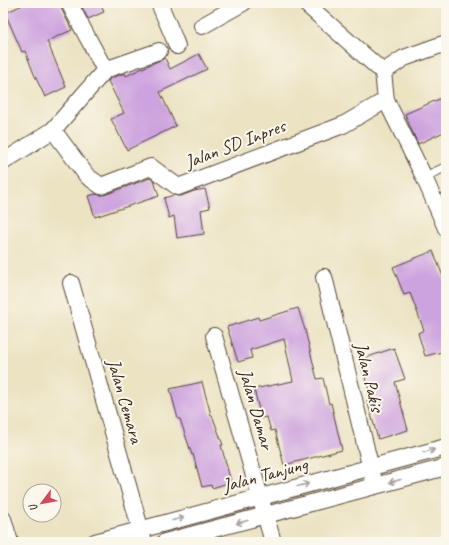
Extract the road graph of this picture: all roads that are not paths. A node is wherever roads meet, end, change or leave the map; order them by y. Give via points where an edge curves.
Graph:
1 (69, 3) edge
2 (159, 3) edge
3 (243, 3) edge
4 (305, 3) edge
5 (202, 26) dead end
6 (446, 43) edge
7 (177, 46) dead end
8 (159, 51) dead end
9 (105, 70) junction
10 (383, 72) junction
11 (386, 100) junction
12 (53, 130) junction
13 (3, 162) edge
14 (446, 167) edge
15 (424, 177) junction
16 (446, 228) edge
17 (324, 278) dead end
18 (71, 284) dead end
19 (214, 336) dead end
20 (446, 447) edge
21 (370, 467) junction
22 (446, 467) edge
23 (375, 486) junction
24 (260, 497) junction
25 (265, 516) junction
26 (3, 519) edge
27 (142, 536) edge
28 (10, 542) edge
29 (95, 542) edge
30 (165, 542) edge
31 (273, 542) edge

1 - 9 street
2 - 7 street
3 - 5 street
4 - 10 street
6 - 10 street via 404,58
8 - 9 street
9 - 12 street
10 - 11 street
11 - 12 street, Jalan SD Inpres via 343,125 178,187 152,167 101,186 87,176
11 - 15 street
12 - 13 street
14 - 15 lane
15 - 16 street
17 - 21 street, Jalan Pakis
18 - 27 street, Jalan Cemara
19 - 24 street, Jalan Damar
21 -> 20 street, Jalan Tanjung
21 - 23 street, Jalan Pakis
24 -> 21 street, Jalan Tanjung
22 -> 23 street, Jalan Tanjung
23 - 25 street, Jalan Tanjung
24 - 25 street, Jalan Damar
27 -> 24 street, Jalan Tanjung
25 -> 30 street, Jalan Tanjung
25 - 31 street, Jalan Damar
26 - 28 street
27 - 29 street, Jalan Tanjung

